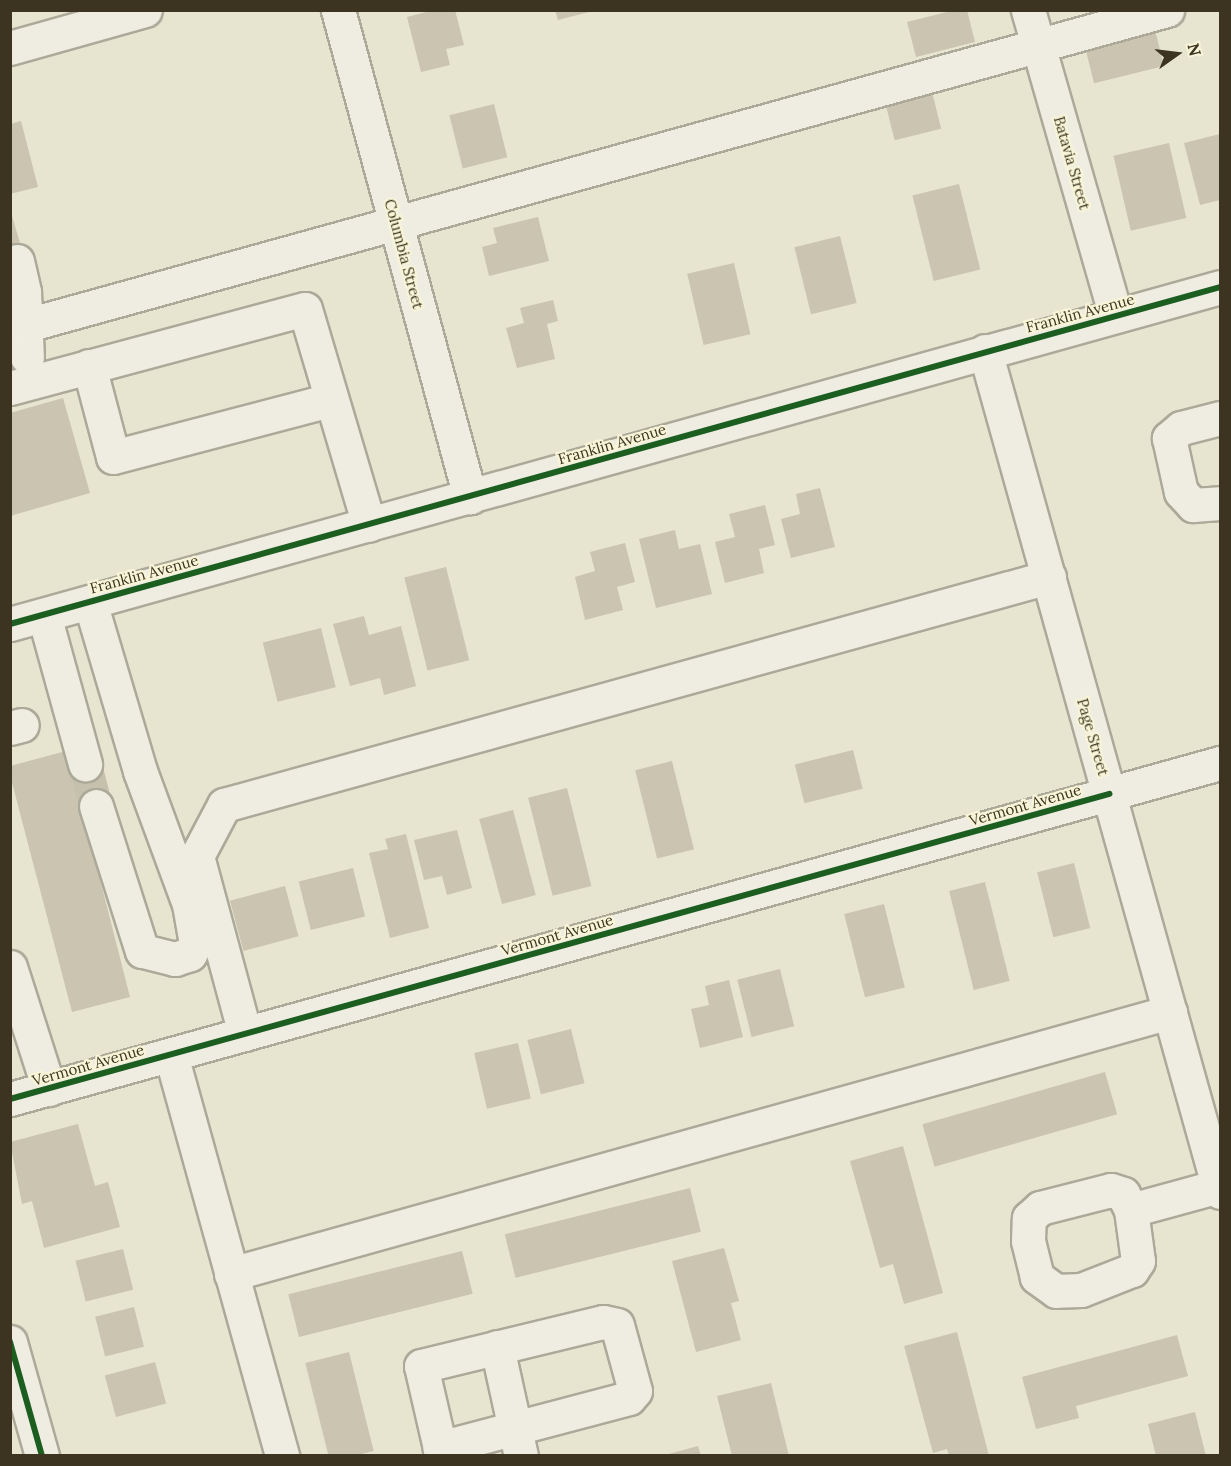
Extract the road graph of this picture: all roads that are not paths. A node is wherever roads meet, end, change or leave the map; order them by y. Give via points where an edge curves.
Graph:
1 (145, 10) edge
2 (338, 10) edge
3 (1028, 10) edge
4 (1167, 10) edge
5 (1038, 46) junction
6 (10, 48) edge
7 (396, 223) junction
8 (17, 261) dead end
9 (1221, 287) edge
10 (1116, 316) junction
11 (27, 325) junction
12 (985, 351) junction
13 (27, 357) dead end
14 (89, 366) junction
15 (10, 388) edge
16 (330, 400) junction
17 (1221, 418) edge
18 (470, 497) junction
19 (1221, 503) edge
20 (369, 525) junction
21 (1049, 577) junction
22 (90, 602) junction
23 (44, 615) junction
24 (10, 624) edge
25 (1221, 763) edge
26 (85, 764) tunnel mouth
27 (1109, 794) junction
28 (96, 806) tunnel mouth
29 (10, 967) edge
30 (1170, 1012) junction
31 (246, 1034) junction
32 (171, 1055) junction
33 (49, 1089) junction
34 (10, 1099) edge
35 (1220, 1189) edge
36 (1131, 1210) dead end
37 (231, 1274) junction
38 (10, 1342) edge
39 (497, 1347) junction
40 (518, 1443) edge
41 (42, 1455) edge
42 (282, 1455) edge

1 - 6 street
2 - 7 street, Columbia Street
3 - 5 street, Batavia Street
4 - 5 street
5 - 7 street
5 - 10 street, Batavia Street
7 - 11 street
7 - 18 street, Columbia Street
8 - 11 street
9 - 10 street, Franklin Avenue
10 - 12 street, Franklin Avenue
11 - 13 street
12 - 18 street, Franklin Avenue
12 - 21 street, Page Street
14 - 15 street
14 - 16 street via 305,309
14 - 16 street via 113,457
16 - 20 street
17 - 19 street via 1181,428 1169,438 1181,492 1193,505
18 - 20 street, Franklin Avenue
20 - 22 street, Franklin Avenue
21 - 27 street, Page Street
21 - 31 street via 224,805 197,856
22 - 23 street, Franklin Avenue
22 - 28 street via 140,771 189,904 196,943 190,954 175,959 142,951
23 - 24 street, Franklin Avenue
23 - 26 street
25 - 27 street, Vermont Avenue
27 - 30 street, Page Street
27 - 31 street, Vermont Avenue
29 - 33 street
30 - 35 street, Page Street
30 - 37 street
31 - 32 street, Vermont Avenue
32 - 33 street, Vermont Avenue
32 - 37 street
33 - 34 street, Vermont Avenue
35 - 36 street
37 - 42 street
38 - 41 street
39 - 40 street
39 - 40 street via 421,1365 440,1448
39 - 40 street via 603,1322 617,1325 635,1391 629,1398

